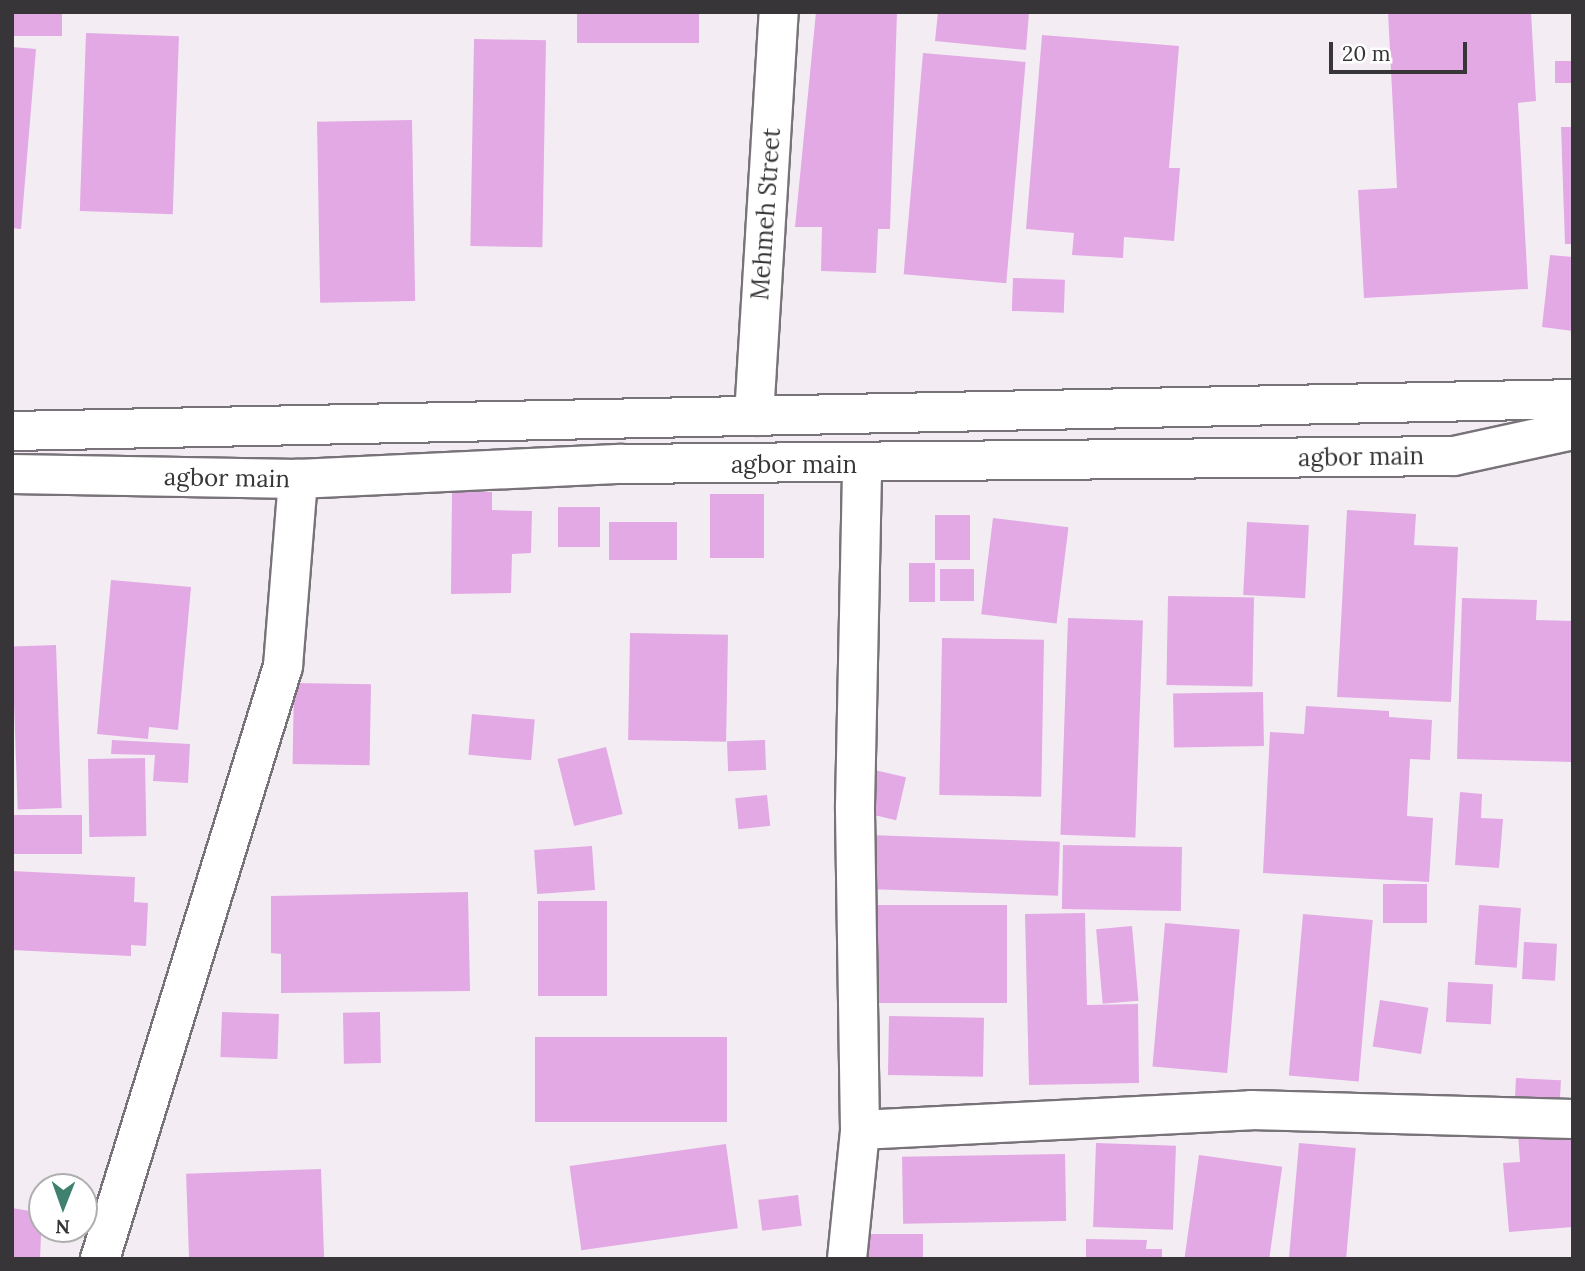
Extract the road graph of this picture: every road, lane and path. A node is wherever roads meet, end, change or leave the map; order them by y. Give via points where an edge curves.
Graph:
1 (779, 12) edge
2 (1573, 399) edge
3 (754, 416) junction
4 (1573, 430) edge
5 (12, 431) edge
6 (862, 465) junction
7 (12, 474) edge
8 (298, 479) junction
9 (1573, 1119) edge
10 (860, 1130) junction
11 (100, 1259) edge
12 (846, 1259) edge

1 - 3 main road, Mehmeh Street
2 - 3 main road, agbor main
3 - 5 main road, agbor main
4 - 6 main road, agbor main via 1454,456
6 - 8 main road, agbor main via 622,464
6 - 10 main road via 855,806
7 - 8 main road, agbor main
8 - 11 main road via 283,666
9 - 10 main road via 1251,1110
10 - 12 main road

